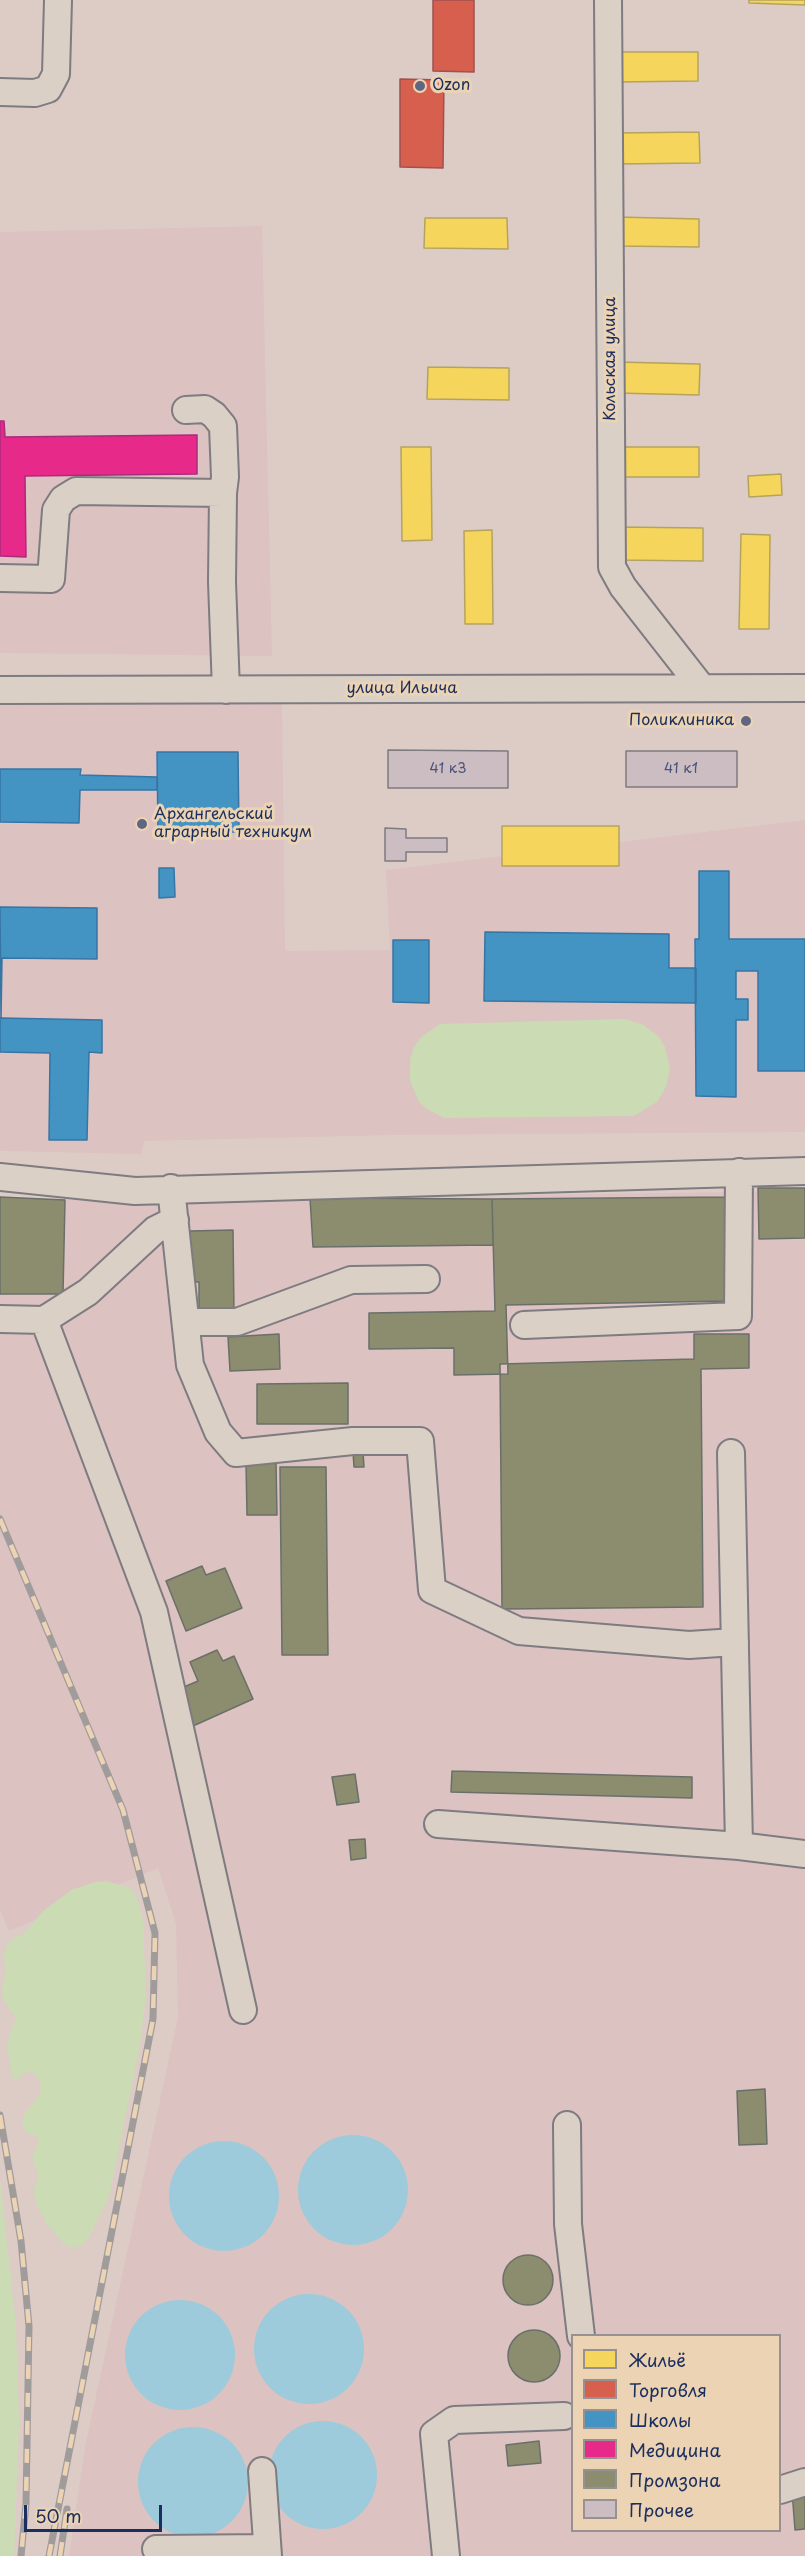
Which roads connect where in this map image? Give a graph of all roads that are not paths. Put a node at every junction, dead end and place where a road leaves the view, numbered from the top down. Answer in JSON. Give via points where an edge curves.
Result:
{"nodes":[{"id":1,"x":58,"y":0,"type":"edge"},
{"id":2,"x":608,"y":0,"type":"edge"},
{"id":3,"x":0,"y":92,"type":"edge"},
{"id":4,"x":186,"y":410,"type":"dead end"},
{"id":5,"x":223,"y":493,"type":"junction"},
{"id":6,"x":0,"y":578,"type":"edge"},
{"id":7,"x":702,"y":688,"type":"junction"},
{"id":8,"x":805,"y":688,"type":"edge"},
{"id":9,"x":0,"y":690,"type":"edge"},
{"id":10,"x":226,"y":690,"type":"junction"},
{"id":11,"x":805,"y":1171,"type":"edge"},
{"id":12,"x":739,"y":1172,"type":"junction"},
{"id":13,"x":0,"y":1177,"type":"edge"},
{"id":14,"x":171,"y":1188,"type":"junction"},
{"id":15,"x":175,"y":1220,"type":"junction"},
{"id":16,"x":426,"y":1279,"type":"dead end"},
{"id":17,"x":0,"y":1319,"type":"edge"},
{"id":18,"x":44,"y":1320,"type":"junction"},
{"id":19,"x":186,"y":1322,"type":"junction"},
{"id":20,"x":524,"y":1325,"type":"dead end"},
{"id":21,"x":731,"y":1453,"type":"dead end"},
{"id":22,"x":735,"y":1642,"type":"junction"},
{"id":23,"x":438,"y":1824,"type":"dead end"},
{"id":24,"x":739,"y":1846,"type":"junction"},
{"id":25,"x":805,"y":1854,"type":"edge"},
{"id":26,"x":243,"y":2010,"type":"dead end"},
{"id":27,"x":567,"y":2125,"type":"dead end"},
{"id":28,"x":581,"y":2334,"type":"edge"},
{"id":29,"x":570,"y":2415,"type":"edge"},
{"id":30,"x":262,"y":2471,"type":"dead end"},
{"id":31,"x":805,"y":2482,"type":"edge"},
{"id":32,"x":781,"y":2490,"type":"edge"},
{"id":33,"x":156,"y":2549,"type":"dead end"},
{"id":34,"x":267,"y":2552,"type":"edge"},
{"id":35,"x":446,"y":2556,"type":"edge"}],
"edges":[{"from":1,"to":3,"type":"street","via":[[56,74],[48,89],[35,93]]},
{"from":2,"to":7,"type":"street","name":"Кольская улица","via":[[612,567],[623,587]]},
{"from":4,"to":5,"type":"street","via":[[206,409],[223,426]]},
{"from":5,"to":6,"type":"street","via":[[76,491],[63,499],[56,510],[51,579]]},
{"from":5,"to":10,"type":"street"},
{"from":7,"to":8,"type":"street","name":"улица Ильича"},
{"from":7,"to":10,"type":"street","name":"улица Ильича"},
{"from":9,"to":10,"type":"street","name":"улица Ильича"},
{"from":11,"to":12,"type":"street"},
{"from":12,"to":14,"type":"street"},
{"from":12,"to":20,"type":"street","via":[[738,1316]]},
{"from":13,"to":14,"type":"street","via":[[135,1191]]},
{"from":14,"to":15,"type":"street"},
{"from":15,"to":18,"type":"street","via":[[155,1230],[88,1292]]},
{"from":15,"to":19,"type":"street"},
{"from":16,"to":19,"type":"street","via":[[351,1280],[237,1322]]},
{"from":17,"to":18,"type":"street"},
{"from":18,"to":26,"type":"street","via":[[153,1612]]},
{"from":19,"to":22,"type":"street","via":[[190,1365],[218,1432],[236,1453],[352,1441],[420,1441],[432,1590],[519,1631],[689,1646]]},
{"from":21,"to":22,"type":"street"},
{"from":22,"to":24,"type":"street"},
{"from":23,"to":24,"type":"street"},
{"from":24,"to":25,"type":"street"},
{"from":27,"to":28,"type":"street","via":[[568,2224]]},
{"from":29,"to":35,"type":"street","via":[[454,2420],[434,2434]]},
{"from":30,"to":34,"type":"street"},
{"from":31,"to":32,"type":"street"},
{"from":33,"to":34,"type":"street"}]}
